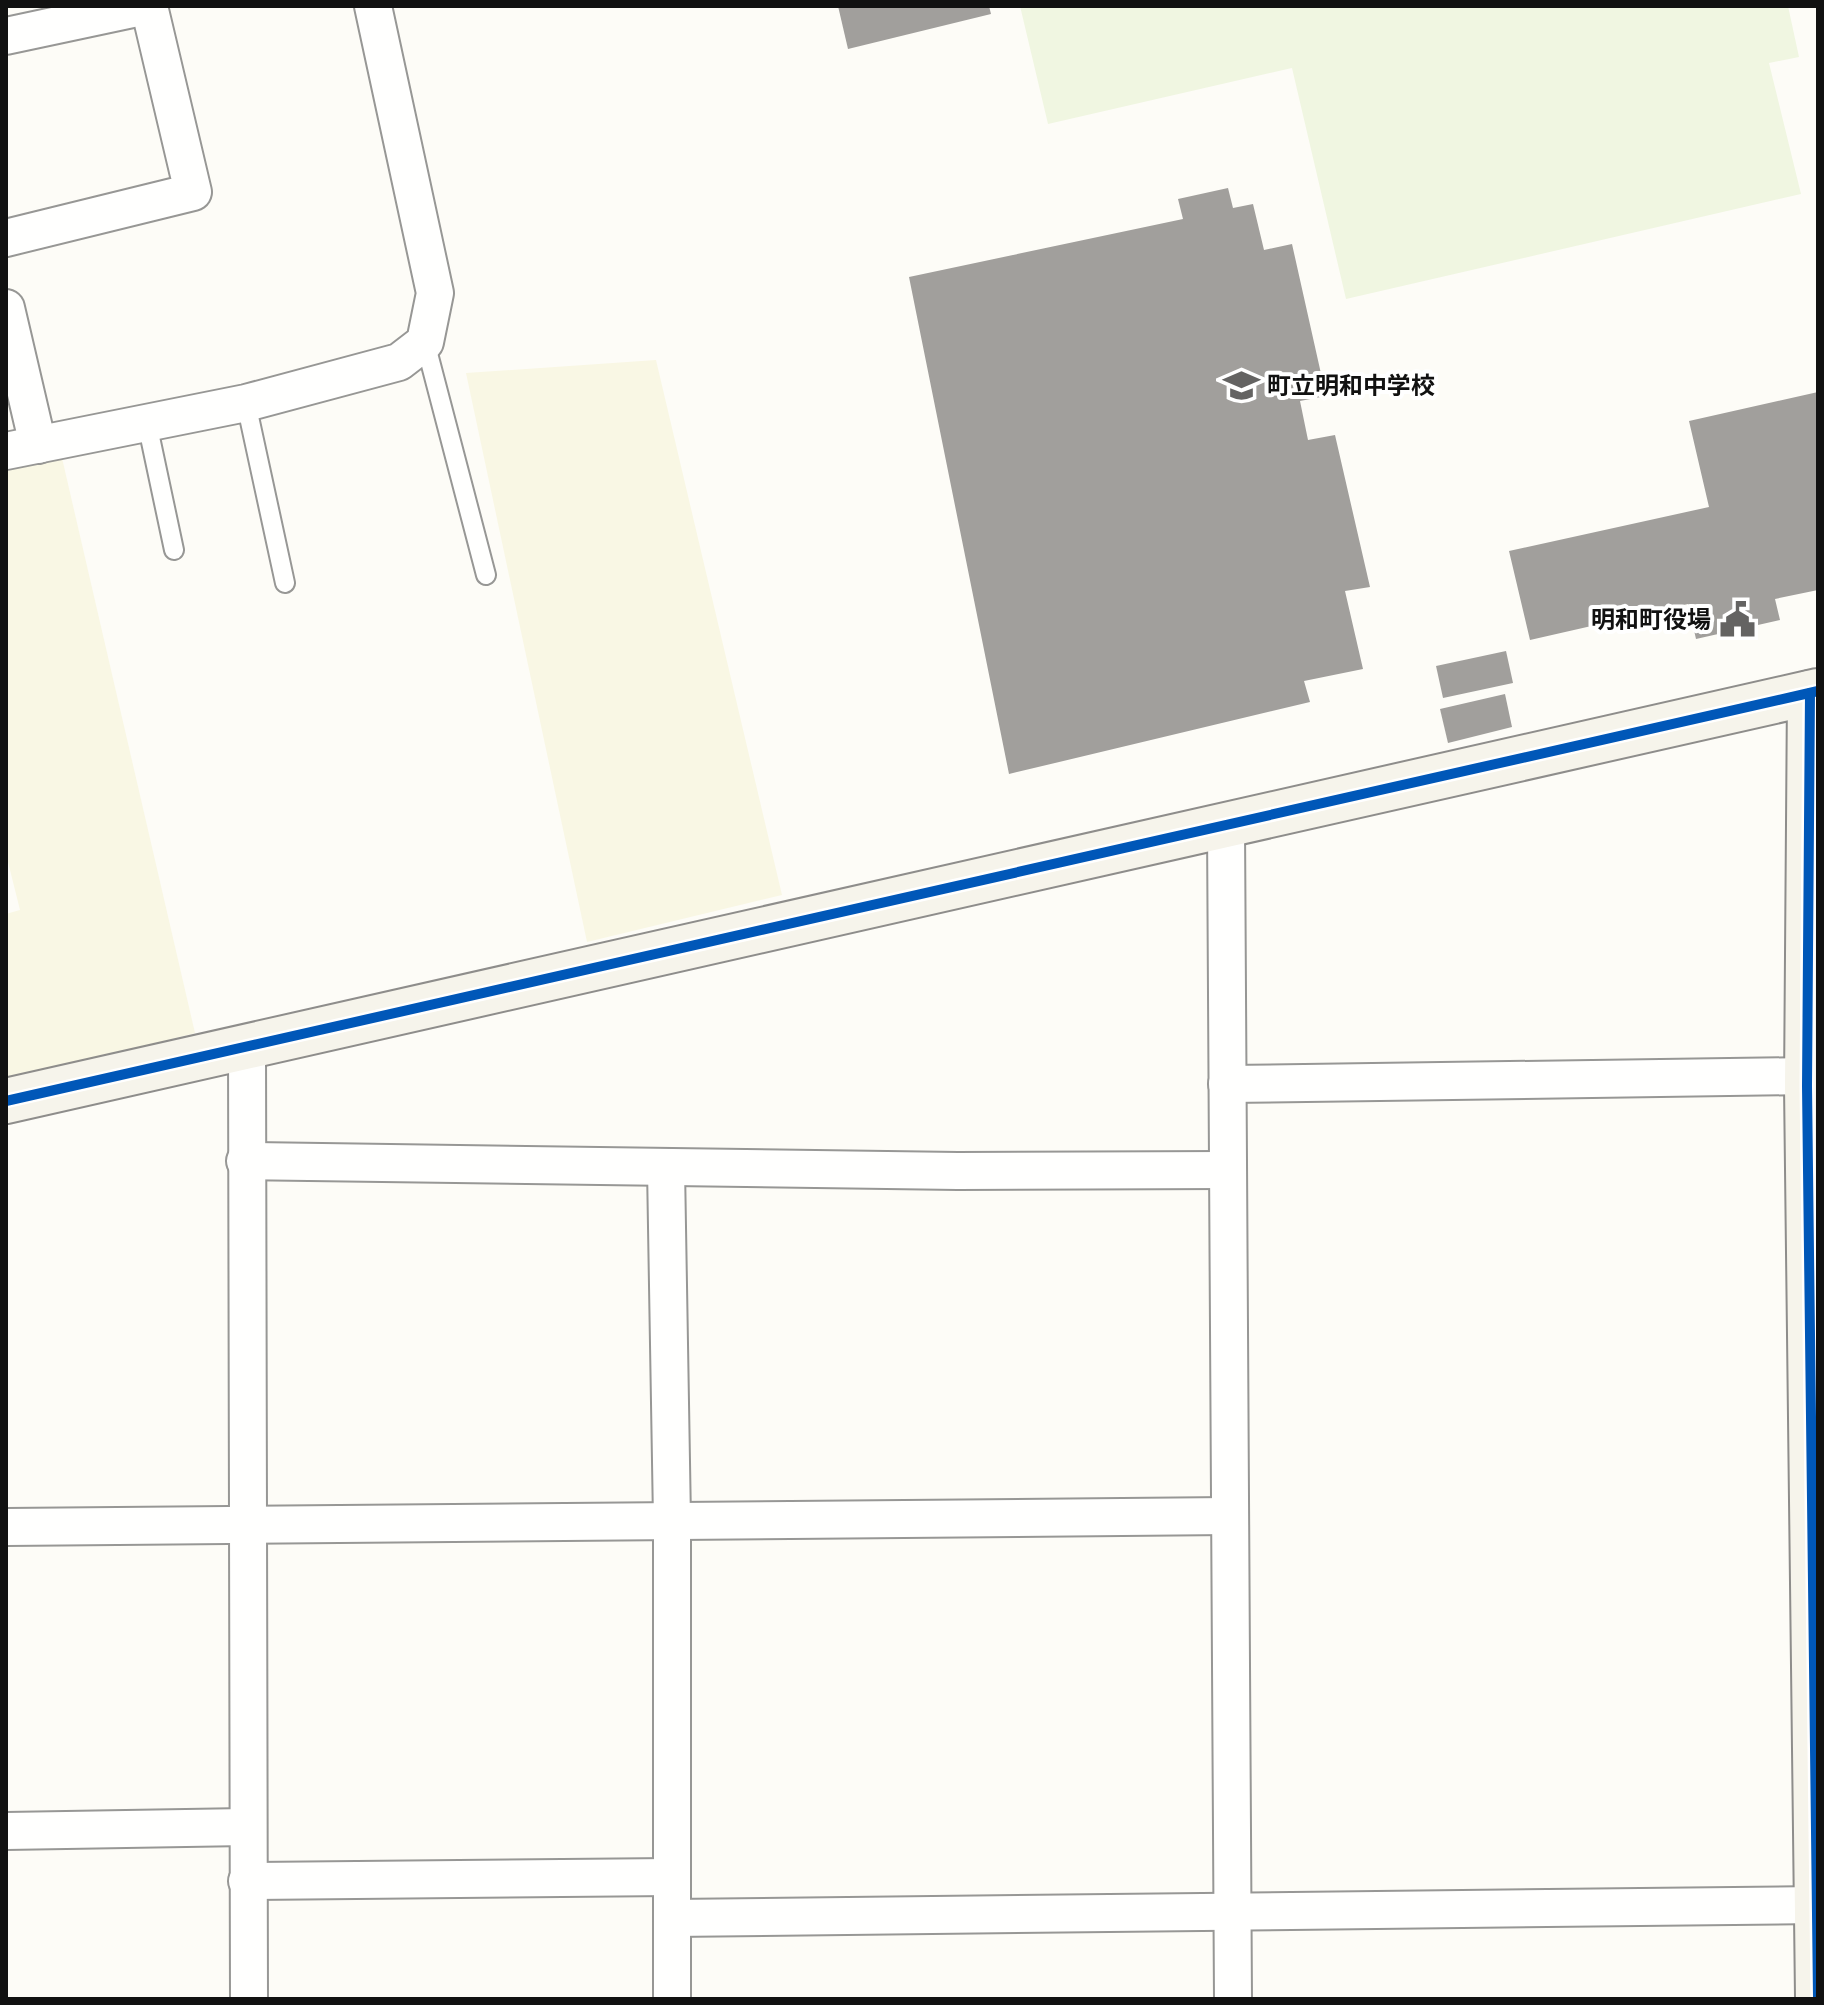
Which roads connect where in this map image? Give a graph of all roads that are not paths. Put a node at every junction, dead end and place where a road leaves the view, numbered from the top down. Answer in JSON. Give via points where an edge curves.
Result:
{"nodes":[{"id":1,"x":148,"y":6,"type":"edge"},
{"id":2,"x":373,"y":6,"type":"edge"},
{"id":3,"x":65,"y":14,"type":"edge"},
{"id":4,"x":6,"y":36,"type":"edge"},
{"id":5,"x":6,"y":238,"type":"edge"},
{"id":6,"x":6,"y":308,"type":"edge"},
{"id":7,"x":425,"y":342,"type":"junction"},
{"id":8,"x":246,"y":403,"type":"junction"},
{"id":9,"x":147,"y":423,"type":"junction"},
{"id":10,"x":22,"y":448,"type":"edge"},
{"id":11,"x":174,"y":550,"type":"dead end"},
{"id":12,"x":486,"y":575,"type":"dead end"},
{"id":13,"x":285,"y":583,"type":"dead end"},
{"id":14,"x":1814,"y":692,"type":"edge"},
{"id":15,"x":1226,"y":826,"type":"junction"},
{"id":16,"x":247,"y":1044,"type":"junction"},
{"id":17,"x":1811,"y":1083,"type":"edge"},
{"id":18,"x":1227,"y":1084,"type":"junction"},
{"id":19,"x":6,"y":1101,"type":"edge"},
{"id":20,"x":245,"y":1161,"type":"junction"},
{"id":21,"x":666,"y":1168,"type":"junction"},
{"id":22,"x":1227,"y":1170,"type":"junction"},
{"id":23,"x":1229,"y":1516,"type":"junction"},
{"id":24,"x":672,"y":1520,"type":"junction"},
{"id":25,"x":246,"y":1526,"type":"junction"},
{"id":26,"x":6,"y":1527,"type":"edge"},
{"id":27,"x":246,"y":1827,"type":"junction"},
{"id":28,"x":6,"y":1831,"type":"edge"},
{"id":29,"x":671,"y":1877,"type":"junction"},
{"id":30,"x":247,"y":1881,"type":"junction"},
{"id":31,"x":1817,"y":1905,"type":"edge"},
{"id":32,"x":1231,"y":1909,"type":"junction"},
{"id":33,"x":672,"y":1918,"type":"junction"},
{"id":34,"x":1818,"y":1997,"type":"edge"},
{"id":35,"x":249,"y":1999,"type":"edge"},
{"id":36,"x":672,"y":1999,"type":"edge"},
{"id":37,"x":1233,"y":1999,"type":"edge"}],
"edges":[{"from":1,"to":3,"type":"street"},
{"from":1,"to":5,"type":"street","via":[[193,192]]},
{"from":2,"to":7,"type":"street","via":[[435,293]]},
{"from":3,"to":4,"type":"street"},
{"from":6,"to":10,"type":"street"},
{"from":7,"to":8,"type":"street","via":[[399,362]]},
{"from":7,"to":12,"type":"lane"},
{"from":8,"to":9,"type":"street"},
{"from":8,"to":13,"type":"lane"},
{"from":9,"to":10,"type":"street"},
{"from":9,"to":11,"type":"lane"},
{"from":14,"to":15,"type":"street"},
{"from":14,"to":17,"type":"street"},
{"from":15,"to":16,"type":"street"},
{"from":15,"to":18,"type":"street"},
{"from":16,"to":19,"type":"street"},
{"from":16,"to":20,"type":"street"},
{"from":17,"to":18,"type":"street"},
{"from":17,"to":31,"type":"street"},
{"from":18,"to":22,"type":"street"},
{"from":20,"to":21,"type":"street"},
{"from":20,"to":25,"type":"street"},
{"from":21,"to":22,"type":"street"},
{"from":21,"to":24,"type":"street"},
{"from":22,"to":23,"type":"street"},
{"from":23,"to":24,"type":"street"},
{"from":23,"to":32,"type":"street"},
{"from":24,"to":25,"type":"street"},
{"from":24,"to":29,"type":"street"},
{"from":25,"to":26,"type":"street"},
{"from":25,"to":27,"type":"street"},
{"from":27,"to":28,"type":"street"},
{"from":27,"to":30,"type":"street"},
{"from":29,"to":30,"type":"street"},
{"from":29,"to":33,"type":"street"},
{"from":30,"to":35,"type":"street"},
{"from":31,"to":32,"type":"street"},
{"from":31,"to":34,"type":"street"},
{"from":32,"to":33,"type":"street"},
{"from":32,"to":37,"type":"street"},
{"from":33,"to":36,"type":"street"}]}
